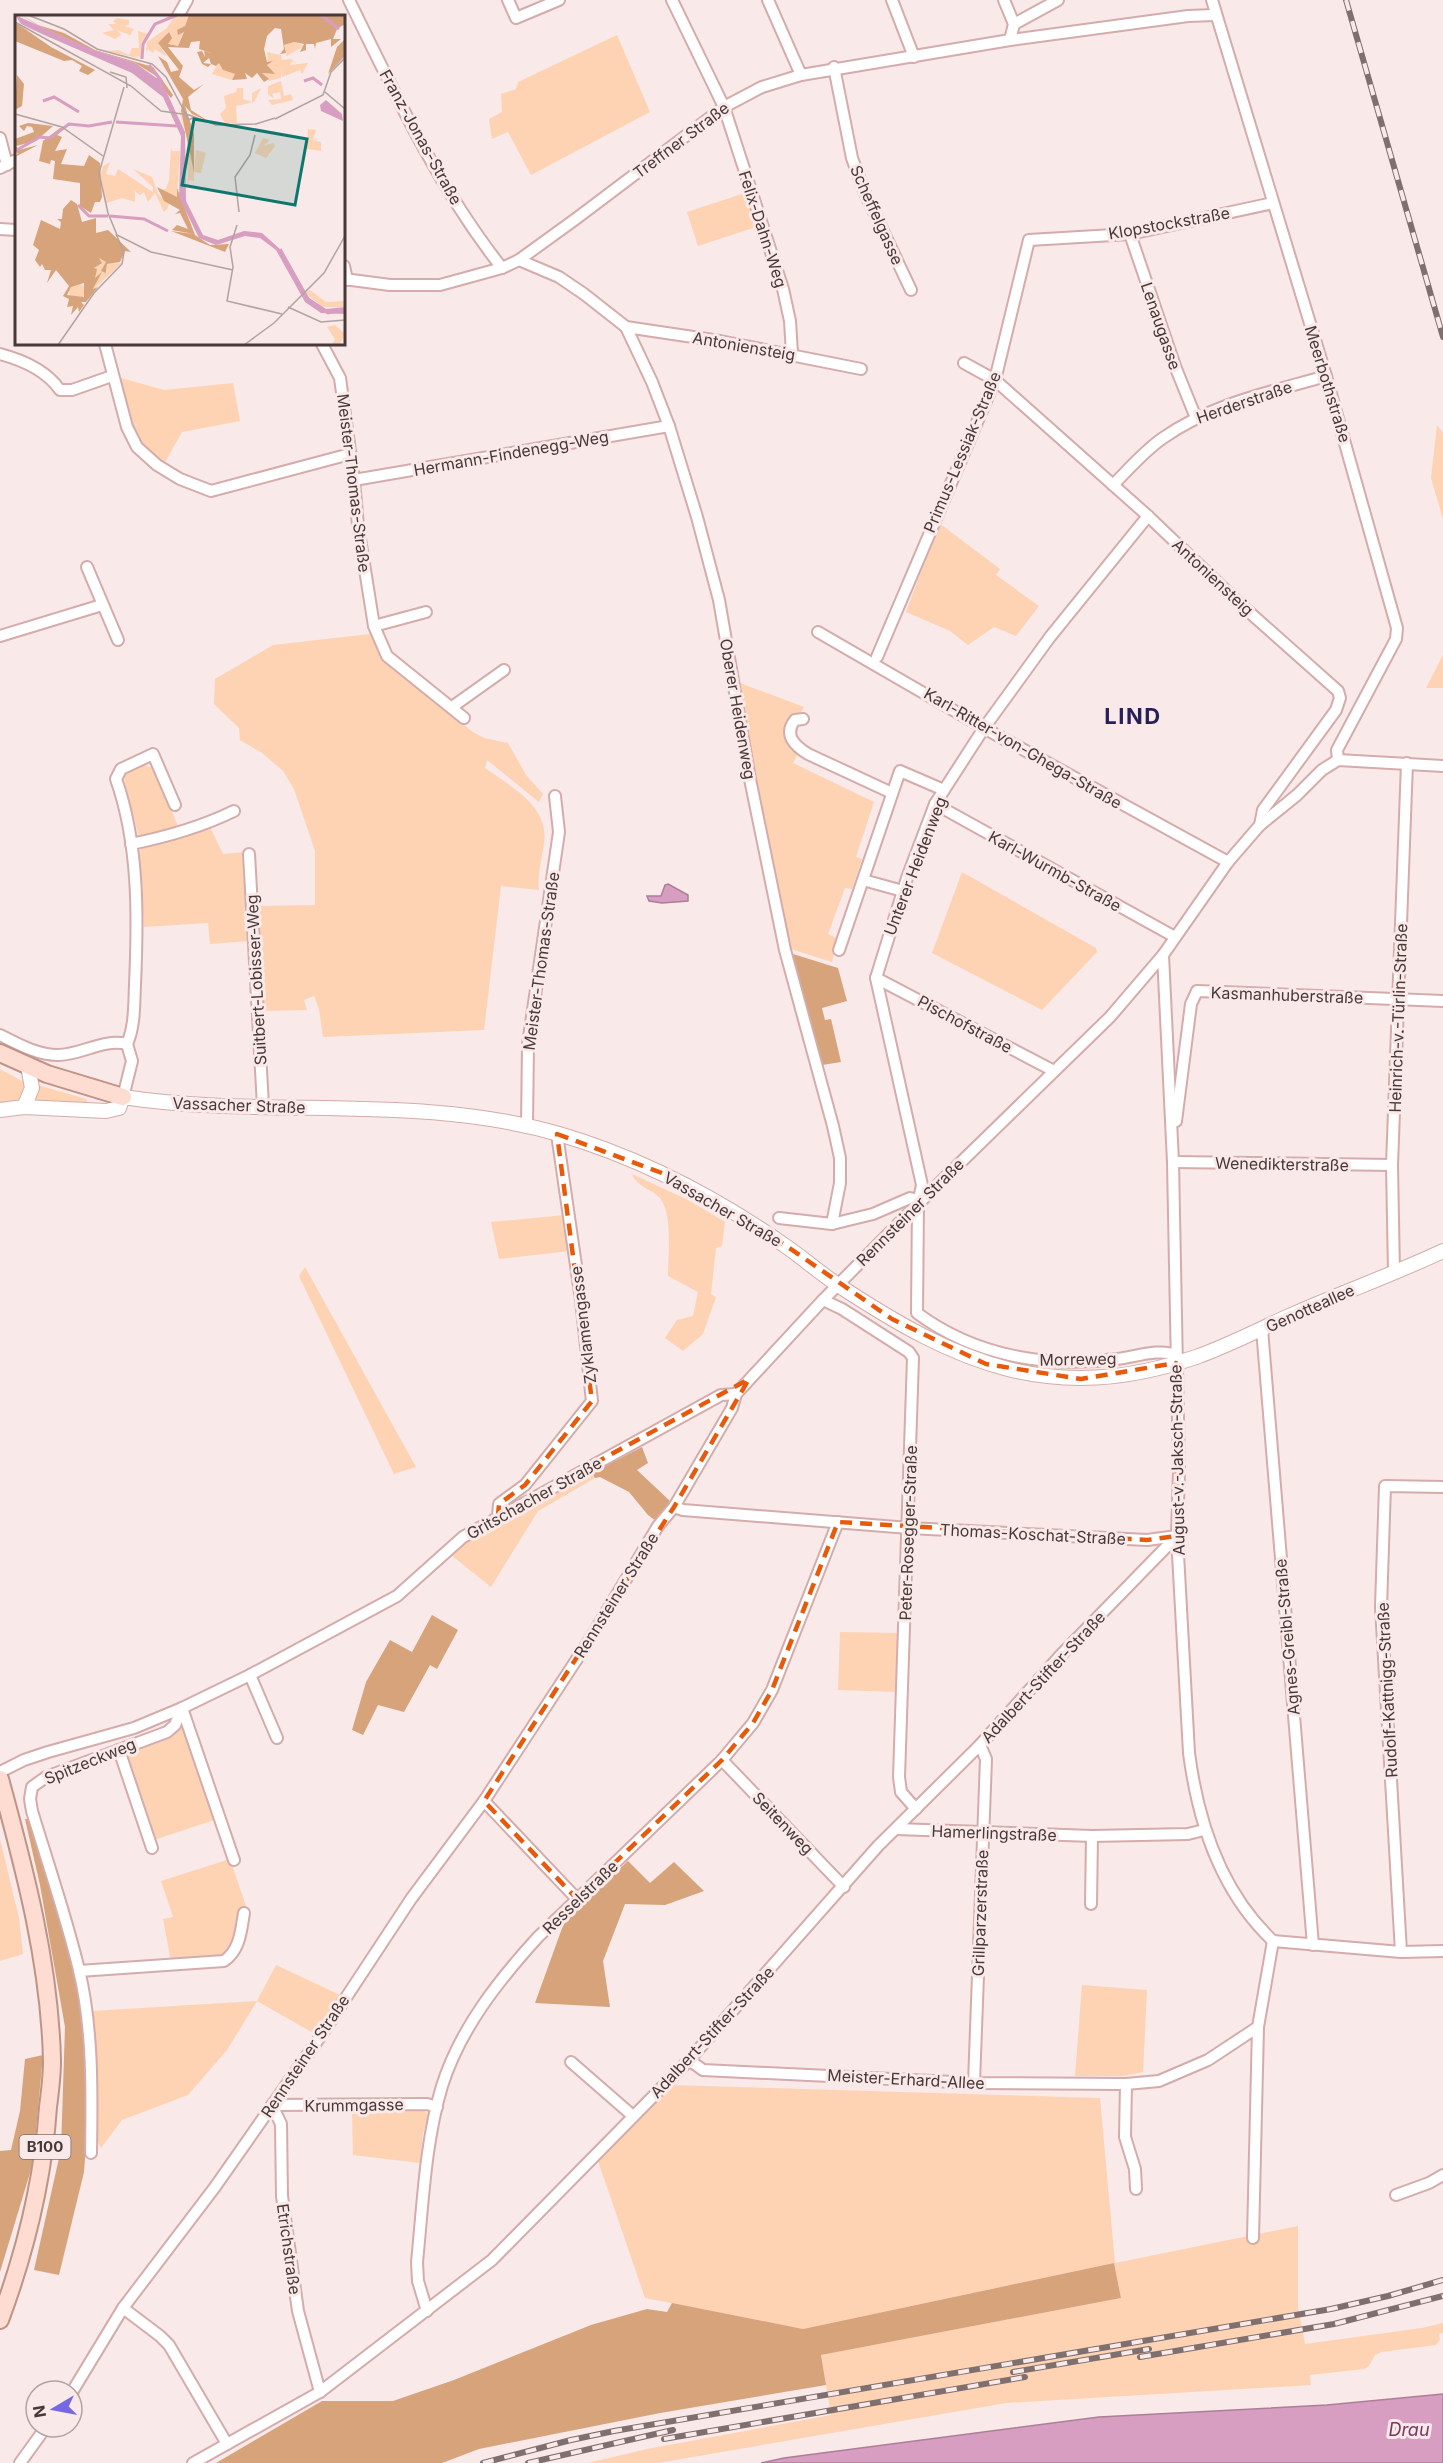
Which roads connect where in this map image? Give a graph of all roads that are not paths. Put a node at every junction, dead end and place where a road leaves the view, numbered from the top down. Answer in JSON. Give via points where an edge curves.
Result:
{"nodes":[{"id":1,"x":187,"y":0,"type":"edge"},
{"id":2,"x":349,"y":0,"type":"edge"},
{"id":3,"x":508,"y":0,"type":"edge"},
{"id":4,"x":559,"y":0,"type":"edge"},
{"id":5,"x":672,"y":0,"type":"edge"},
{"id":6,"x":768,"y":0,"type":"edge"},
{"id":7,"x":892,"y":0,"type":"edge"},
{"id":8,"x":1004,"y":0,"type":"edge"},
{"id":9,"x":1058,"y":0,"type":"edge"},
{"id":10,"x":1212,"y":0,"type":"edge"},
{"id":11,"x":179,"y":15,"type":"edge"},
{"id":12,"x":1215,"y":15,"type":"junction"},
{"id":13,"x":1014,"y":24,"type":"junction"},
{"id":14,"x":1010,"y":40,"type":"junction"},
{"id":15,"x":914,"y":57,"type":"junction"},
{"id":16,"x":834,"y":67,"type":"junction"},
{"id":17,"x":801,"y":75,"type":"junction"},
{"id":18,"x":724,"y":107,"type":"junction"},
{"id":19,"x":0,"y":138,"type":"edge"},
{"id":20,"x":8,"y":164,"type":"edge"},
{"id":21,"x":1273,"y":203,"type":"junction"},
{"id":22,"x":0,"y":229,"type":"edge"},
{"id":23,"x":15,"y":230,"type":"edge"},
{"id":24,"x":1130,"y":234,"type":"junction"},
{"id":25,"x":1029,"y":240,"type":"joint"},
{"id":26,"x":519,"y":260,"type":"junction"},
{"id":27,"x":502,"y":268,"type":"junction"},
{"id":28,"x":345,"y":279,"type":"edge"},
{"id":29,"x":911,"y":290,"type":"dead end"},
{"id":30,"x":626,"y":327,"type":"junction"},
{"id":31,"x":105,"y":345,"type":"edge"},
{"id":32,"x":323,"y":345,"type":"edge"},
{"id":33,"x":0,"y":354,"type":"edge"},
{"id":34,"x":792,"y":354,"type":"junction"},
{"id":35,"x":964,"y":363,"type":"dead end"},
{"id":36,"x":861,"y":369,"type":"dead end"},
{"id":37,"x":112,"y":376,"type":"junction"},
{"id":38,"x":1326,"y":376,"type":"junction"},
{"id":39,"x":995,"y":380,"type":"junction"},
{"id":40,"x":1196,"y":417,"type":"junction"},
{"id":41,"x":669,"y":426,"type":"junction"},
{"id":42,"x":350,"y":454,"type":"junction"},
{"id":43,"x":354,"y":480,"type":"junction"},
{"id":44,"x":1113,"y":485,"type":"junction"},
{"id":45,"x":1148,"y":516,"type":"junction"},
{"id":46,"x":87,"y":567,"type":"dead end"},
{"id":47,"x":102,"y":604,"type":"junction"},
{"id":48,"x":426,"y":612,"type":"dead end"},
{"id":49,"x":374,"y":626,"type":"junction"},
{"id":50,"x":818,"y":632,"type":"dead end"},
{"id":51,"x":0,"y":636,"type":"edge"},
{"id":52,"x":118,"y":640,"type":"dead end"},
{"id":53,"x":877,"y":657,"type":"dead end"},
{"id":54,"x":504,"y":670,"type":"dead end"},
{"id":55,"x":452,"y":706,"type":"junction"},
{"id":56,"x":464,"y":717,"type":"dead end"},
{"id":57,"x":802,"y":718,"type":"dead end"},
{"id":58,"x":984,"y":728,"type":"junction"},
{"id":59,"x":1338,"y":760,"type":"junction"},
{"id":60,"x":1407,"y":764,"type":"junction"},
{"id":61,"x":1443,"y":766,"type":"edge"},
{"id":62,"x":944,"y":790,"type":"junction"},
{"id":63,"x":892,"y":793,"type":"junction"},
{"id":64,"x":555,"y":796,"type":"dead end"},
{"id":65,"x":935,"y":804,"type":"junction"},
{"id":66,"x":175,"y":805,"type":"dead end"},
{"id":67,"x":234,"y":811,"type":"dead end"},
{"id":68,"x":1260,"y":825,"type":"junction"},
{"id":69,"x":131,"y":844,"type":"junction"},
{"id":70,"x":249,"y":854,"type":"dead end"},
{"id":71,"x":1228,"y":862,"type":"junction"},
{"id":72,"x":863,"y":880,"type":"junction"},
{"id":73,"x":903,"y":891,"type":"junction"},
{"id":74,"x":1175,"y":937,"type":"junction"},
{"id":75,"x":839,"y":950,"type":"dead end"},
{"id":76,"x":1163,"y":956,"type":"junction"},
{"id":77,"x":876,"y":978,"type":"junction"},
{"id":78,"x":1398,"y":999,"type":"junction"},
{"id":79,"x":1443,"y":1001,"type":"edge"},
{"id":80,"x":0,"y":1035,"type":"edge"},
{"id":81,"x":127,"y":1044,"type":"junction"},
{"id":82,"x":0,"y":1053,"type":"edge"},
{"id":83,"x":28,"y":1066,"type":"junction"},
{"id":84,"x":1054,"y":1071,"type":"junction"},
{"id":85,"x":123,"y":1097,"type":"junction"},
{"id":86,"x":263,"y":1106,"type":"junction"},
{"id":87,"x":24,"y":1107,"type":"junction"},
{"id":88,"x":0,"y":1110,"type":"edge"},
{"id":89,"x":1171,"y":1124,"type":"junction"},
{"id":90,"x":527,"y":1127,"type":"junction"},
{"id":91,"x":557,"y":1134,"type":"junction"},
{"id":92,"x":1173,"y":1162,"type":"junction"},
{"id":93,"x":1392,"y":1166,"type":"junction"},
{"id":94,"x":918,"y":1204,"type":"junction"},
{"id":95,"x":779,"y":1218,"type":"dead end"},
{"id":96,"x":832,"y":1224,"type":"junction"},
{"id":97,"x":1443,"y":1251,"type":"edge"},
{"id":98,"x":1394,"y":1272,"type":"junction"},
{"id":99,"x":838,"y":1284,"type":"junction"},
{"id":100,"x":823,"y":1300,"type":"junction"},
{"id":101,"x":1262,"y":1329,"type":"junction"},
{"id":102,"x":1176,"y":1359,"type":"junction"},
{"id":103,"x":736,"y":1394,"type":"junction"},
{"id":104,"x":1443,"y":1487,"type":"edge"},
{"id":105,"x":674,"y":1508,"type":"junction"},
{"id":106,"x":498,"y":1516,"type":"junction"},
{"id":107,"x":838,"y":1522,"type":"junction"},
{"id":108,"x":909,"y":1528,"type":"junction"},
{"id":109,"x":1176,"y":1536,"type":"junction"},
{"id":110,"x":250,"y":1675,"type":"junction"},
{"id":111,"x":182,"y":1708,"type":"junction"},
{"id":112,"x":278,"y":1738,"type":"dead end"},
{"id":113,"x":980,"y":1745,"type":"junction"},
{"id":114,"x":118,"y":1750,"type":"junction"},
{"id":115,"x":723,"y":1760,"type":"junction"},
{"id":116,"x":0,"y":1772,"type":"edge"},
{"id":117,"x":0,"y":1779,"type":"edge"},
{"id":118,"x":484,"y":1801,"type":"junction"},
{"id":119,"x":916,"y":1809,"type":"junction"},
{"id":120,"x":896,"y":1829,"type":"junction"},
{"id":121,"x":1204,"y":1830,"type":"junction"},
{"id":122,"x":983,"y":1833,"type":"junction"},
{"id":123,"x":1092,"y":1836,"type":"junction"},
{"id":124,"x":152,"y":1848,"type":"dead end"},
{"id":125,"x":234,"y":1860,"type":"dead end"},
{"id":126,"x":844,"y":1887,"type":"junction"},
{"id":127,"x":577,"y":1899,"type":"junction"},
{"id":128,"x":1090,"y":1904,"type":"dead end"},
{"id":129,"x":244,"y":1913,"type":"dead end"},
{"id":130,"x":1273,"y":1941,"type":"junction"},
{"id":131,"x":1313,"y":1945,"type":"junction"},
{"id":132,"x":1443,"y":1951,"type":"edge"},
{"id":133,"x":1401,"y":1952,"type":"junction"},
{"id":134,"x":80,"y":1971,"type":"junction"},
{"id":135,"x":1258,"y":2027,"type":"junction"},
{"id":136,"x":689,"y":2060,"type":"junction"},
{"id":137,"x":571,"y":2061,"type":"dead end"},
{"id":138,"x":974,"y":2083,"type":"junction"},
{"id":139,"x":1126,"y":2084,"type":"junction"},
{"id":140,"x":272,"y":2105,"type":"junction"},
{"id":141,"x":437,"y":2107,"type":"junction"},
{"id":142,"x":633,"y":2116,"type":"junction"},
{"id":143,"x":91,"y":2153,"type":"dead end"},
{"id":144,"x":1443,"y":2175,"type":"edge"},
{"id":145,"x":1136,"y":2189,"type":"dead end"},
{"id":146,"x":1396,"y":2195,"type":"dead end"},
{"id":147,"x":1252,"y":2238,"type":"dead end"},
{"id":148,"x":123,"y":2308,"type":"junction"},
{"id":149,"x":427,"y":2311,"type":"junction"},
{"id":150,"x":0,"y":2320,"type":"edge"},
{"id":151,"x":80,"y":2379,"type":"edge"},
{"id":152,"x":320,"y":2392,"type":"junction"},
{"id":153,"x":37,"y":2439,"type":"edge"},
{"id":154,"x":227,"y":2444,"type":"junction"},
{"id":155,"x":20,"y":2463,"type":"edge"},
{"id":156,"x":193,"y":2463,"type":"edge"}],
"edges":[{"from":1,"to":11,"type":"street"},
{"from":2,"to":27,"type":"street","name":"Franz-Jonas-Straße","via":[[416,135],[482,243]]},
{"from":3,"to":4,"type":"street","via":[[516,18]]},
{"from":5,"to":18,"type":"street","name":"Felix-Dahn-Weg"},
{"from":6,"to":17,"type":"street"},
{"from":7,"to":15,"type":"street"},
{"from":8,"to":13,"type":"street"},
{"from":9,"to":13,"type":"street"},
{"from":10,"to":12,"type":"street","name":"Meerbothstraße"},
{"from":12,"to":14,"type":"street","name":"Treffner Straße"},
{"from":12,"to":21,"type":"street","name":"Meerbothstraße","via":[[1227,42]]},
{"from":13,"to":14,"type":"street"},
{"from":14,"to":15,"type":"street","name":"Treffner Straße"},
{"from":15,"to":16,"type":"street","name":"Treffner Straße"},
{"from":16,"to":17,"type":"street","name":"Treffner Straße"},
{"from":16,"to":29,"type":"street","name":"Scheffelgasse","via":[[852,158]]},
{"from":17,"to":18,"type":"street","name":"Treffner Straße","via":[[762,87]]},
{"from":18,"to":26,"type":"street","name":"Treffner Straße"},
{"from":18,"to":34,"type":"street","name":"Felix-Dahn-Weg","via":[[783,289]]},
{"from":19,"to":20,"type":"street"},
{"from":21,"to":24,"type":"street","name":"Klopstockstraße"},
{"from":21,"to":38,"type":"street","name":"Meerbothstraße"},
{"from":22,"to":23,"type":"street"},
{"from":24,"to":25,"type":"street","name":"Klopstockstraße"},
{"from":24,"to":40,"type":"street","name":"Lenaugasse"},
{"from":25,"to":39,"type":"street","name":"Primus-Lessiak-Straße"},
{"from":26,"to":27,"type":"street","name":"Treffner Straße"},
{"from":26,"to":30,"type":"street","name":"Oberer Heidenweg","via":[[559,278]]},
{"from":27,"to":28,"type":"street","name":"Treffner Straße","via":[[440,285],[390,285]]},
{"from":30,"to":34,"type":"street","name":"Antoniensteig"},
{"from":30,"to":41,"type":"street","name":"Oberer Heidenweg"},
{"from":31,"to":37,"type":"street"},
{"from":32,"to":42,"type":"street","name":"Meister-Thomas-Straße","via":[[340,378]]},
{"from":33,"to":37,"type":"street","via":[[35,367],[60,390],[72,390]]},
{"from":34,"to":36,"type":"street","name":"Antoniensteig"},
{"from":35,"to":39,"type":"street","name":"Antoniensteig"},
{"from":37,"to":42,"type":"street","via":[[137,447],[180,479],[211,491]]},
{"from":38,"to":40,"type":"street","name":"Herderstraße"},
{"from":38,"to":59,"type":"street","name":"Meerbothstraße","via":[[1397,628],[1396,639],[1337,750]]},
{"from":39,"to":44,"type":"street","name":"Antoniensteig"},
{"from":39,"to":53,"type":"street","name":"Primus-Lessiak-Straße"},
{"from":40,"to":44,"type":"street","name":"Herderstraße","via":[[1162,438]]},
{"from":41,"to":43,"type":"street","name":"Hermann-Findenegg-Weg"},
{"from":41,"to":96,"type":"street","name":"Oberer Heidenweg","via":[[718,600],[785,950],[840,1158],[840,1183]]},
{"from":42,"to":43,"type":"street","name":"Meister-Thomas-Straße"},
{"from":43,"to":49,"type":"street","name":"Meister-Thomas-Straße"},
{"from":44,"to":45,"type":"street","name":"Antoniensteig"},
{"from":45,"to":58,"type":"street","name":"Unterer Heidenweg","via":[[1050,637]]},
{"from":45,"to":68,"type":"street","name":"Antoniensteig","via":[[1338,691],[1336,710],[1263,810]]},
{"from":46,"to":47,"type":"street"},
{"from":47,"to":51,"type":"street"},
{"from":47,"to":52,"type":"street"},
{"from":48,"to":49,"type":"street"},
{"from":49,"to":55,"type":"street","name":"Meister-Thomas-Straße","via":[[387,656]]},
{"from":50,"to":58,"type":"street","name":"Karl-Ritter-von-Ghega-Straße"},
{"from":54,"to":55,"type":"street"},
{"from":55,"to":56,"type":"street","name":"Meister-Thomas-Straße"},
{"from":57,"to":63,"type":"street","via":[[790,728],[795,746]]},
{"from":58,"to":62,"type":"street","name":"Unterer Heidenweg"},
{"from":58,"to":71,"type":"street","name":"Karl-Ritter-von-Ghega-Straße"},
{"from":59,"to":60,"type":"street"},
{"from":59,"to":68,"type":"street","name":"Rennsteiner Straße"},
{"from":60,"to":61,"type":"street"},
{"from":60,"to":78,"type":"street","name":"Heinrich-v.-Türlin-Straße"},
{"from":62,"to":63,"type":"street","via":[[900,771]]},
{"from":62,"to":65,"type":"street","name":"Unterer Heidenweg"},
{"from":63,"to":72,"type":"street"},
{"from":64,"to":90,"type":"street","name":"Meister-Thomas-Straße","via":[[559,832],[528,1044]]},
{"from":65,"to":73,"type":"street","name":"Unterer Heidenweg"},
{"from":65,"to":74,"type":"street","name":"Karl-Wurmb-Straße"},
{"from":66,"to":69,"type":"street","via":[[153,754],[121,769],[116,779]]},
{"from":67,"to":69,"type":"street"},
{"from":68,"to":71,"type":"street","name":"Rennsteiner Straße"},
{"from":69,"to":81,"type":"street","via":[[138,921],[133,1026]]},
{"from":70,"to":86,"type":"street","name":"Suitbert-Lobisser-Weg"},
{"from":71,"to":74,"type":"street","name":"Rennsteiner Straße"},
{"from":72,"to":73,"type":"street"},
{"from":72,"to":75,"type":"street"},
{"from":73,"to":77,"type":"street","name":"Unterer Heidenweg"},
{"from":74,"to":76,"type":"street","name":"Rennsteiner Straße"},
{"from":76,"to":84,"type":"street","name":"Rennsteiner Straße","via":[[1110,1017]]},
{"from":76,"to":89,"type":"street","name":"August-v.-Jaksch-Straße"},
{"from":77,"to":84,"type":"street","name":"Pischofstraße"},
{"from":77,"to":94,"type":"street","name":"Unterer Heidenweg","via":[[922,1185]]},
{"from":78,"to":79,"type":"street","name":"Kasmanhuberstraße"},
{"from":78,"to":89,"type":"street","name":"Kasmanhuberstraße","via":[[1197,992],[1191,1004],[1176,1121]]},
{"from":78,"to":93,"type":"street","name":"Heinrich-v.-Türlin-Straße"},
{"from":80,"to":81,"type":"street","via":[[33,1050],[57,1055],[117,1041]]},
{"from":81,"to":85,"type":"street","via":[[132,1061]]},
{"from":82,"to":83,"type":"main road"},
{"from":83,"to":85,"type":"main road"},
{"from":83,"to":87,"type":"main road","via":[[32,1088]]},
{"from":84,"to":94,"type":"street","name":"Rennsteiner Straße"},
{"from":85,"to":86,"type":"main road","name":"Vassacher Straße","via":[[197,1105]]},
{"from":85,"to":87,"type":"main road","via":[[119,1108],[106,1111]]},
{"from":86,"to":90,"type":"main road","name":"Vassacher Straße","via":[[422,1111]]},
{"from":87,"to":88,"type":"main road"},
{"from":89,"to":92,"type":"street","name":"August-v.-Jaksch-Straße"},
{"from":90,"to":91,"type":"main road","name":"Vassacher Straße"},
{"from":91,"to":99,"type":"main road","name":"Vassacher Straße","via":[[613,1152],[708,1197]]},
{"from":91,"to":106,"type":"street","name":"Zyklamengasse","via":[[592,1401],[525,1485],[499,1504]]},
{"from":92,"to":93,"type":"street","name":"Wenedikterstraße"},
{"from":92,"to":102,"type":"street","name":"August-v.-Jaksch-Straße"},
{"from":93,"to":98,"type":"street","name":"Heinrich-v.-Türlin-Straße"},
{"from":94,"to":96,"type":"street","via":[[910,1198],[873,1214]]},
{"from":94,"to":99,"type":"street","name":"Rennsteiner Straße"},
{"from":94,"to":102,"type":"street","name":"Morreweg","via":[[917,1313],[936,1327],[990,1351],[1048,1362],[1117,1360],[1167,1352]]},
{"from":95,"to":96,"type":"street"},
{"from":97,"to":98,"type":"main road","name":"Genotteallee"},
{"from":98,"to":101,"type":"main road","name":"Genotteallee"},
{"from":99,"to":100,"type":"street","name":"Rennsteiner Straße"},
{"from":99,"to":102,"type":"main road","name":"Vassacher Straße","via":[[947,1349],[1011,1372],[1081,1379],[1130,1374]]},
{"from":100,"to":103,"type":"street","name":"Rennsteiner Straße"},
{"from":100,"to":108,"type":"street","name":"Peter-Rosegger-Straße","via":[[913,1358]]},
{"from":101,"to":102,"type":"main road","name":"Genotteallee","via":[[1212,1351]]},
{"from":101,"to":131,"type":"street","name":"Agnes-Greibl-Straße"},
{"from":102,"to":109,"type":"street","name":"August-v.-Jaksch-Straße"},
{"from":103,"to":105,"type":"street","name":"Rennsteiner Straße","via":[[732,1408]]},
{"from":103,"to":106,"type":"street","name":"Gritschacher Straße","via":[[721,1395]]},
{"from":104,"to":133,"type":"street","name":"Rudolf-Kattnigg-Straße","via":[[1385,1486],[1381,1607]]},
{"from":105,"to":107,"type":"street","name":"Thomas-Koschat-Straße"},
{"from":105,"to":118,"type":"street","name":"Rennsteiner Straße","via":[[658,1526],[592,1636]]},
{"from":106,"to":110,"type":"street","name":"Gritschacher Straße","via":[[463,1537],[397,1596]]},
{"from":107,"to":108,"type":"street","name":"Thomas-Koschat-Straße"},
{"from":107,"to":115,"type":"street","name":"Resselstraße","via":[[772,1690],[753,1723]]},
{"from":108,"to":109,"type":"street","name":"Thomas-Koschat-Straße","via":[[1147,1540]]},
{"from":108,"to":119,"type":"street","name":"Peter-Rosegger-Straße","via":[[899,1777],[901,1792]]},
{"from":109,"to":113,"type":"street","name":"Adalbert-Stifter-Straße"},
{"from":109,"to":121,"type":"street","name":"August-v.-Jaksch-Straße","via":[[1189,1753]]},
{"from":110,"to":111,"type":"street","name":"Gritschacher Straße"},
{"from":110,"to":112,"type":"street"},
{"from":111,"to":114,"type":"street","name":"Spitzeckweg","via":[[175,1725],[167,1732]]},
{"from":111,"to":116,"type":"street","name":"Gritschacher Straße","via":[[134,1728],[24,1760]]},
{"from":111,"to":125,"type":"street"},
{"from":113,"to":119,"type":"street","name":"Adalbert-Stifter-Straße"},
{"from":113,"to":122,"type":"street","name":"Grillparzerstraße","via":[[986,1760]]},
{"from":114,"to":124,"type":"street"},
{"from":114,"to":134,"type":"street","name":"Spitzeckweg","via":[[32,1787],[32,1811]]},
{"from":115,"to":126,"type":"street","name":"Seitenweg"},
{"from":115,"to":127,"type":"street","name":"Resselstraße"},
{"from":117,"to":150,"type":"main road","number":"B100","via":[[26,1876],[44,1968],[52,2062],[40,2186]]},
{"from":118,"to":127,"type":"street"},
{"from":118,"to":140,"type":"street","name":"Rennsteiner Straße","via":[[399,1915]]},
{"from":119,"to":120,"type":"street","name":"Adalbert-Stifter-Straße"},
{"from":120,"to":122,"type":"street","name":"Hamerlingstraße"},
{"from":120,"to":126,"type":"street","name":"Adalbert-Stifter-Straße"},
{"from":121,"to":123,"type":"street","name":"Hamerlingstraße","via":[[1188,1834]]},
{"from":121,"to":130,"type":"street","name":"August-v.-Jaksch-Straße","via":[[1241,1905]]},
{"from":122,"to":123,"type":"street","name":"Hamerlingstraße"},
{"from":122,"to":138,"type":"street","name":"Grillparzerstraße"},
{"from":123,"to":128,"type":"street"},
{"from":126,"to":136,"type":"street","name":"Adalbert-Stifter-Straße"},
{"from":127,"to":141,"type":"street","name":"Resselstraße","via":[[510,1968],[487,1998],[453,2059]]},
{"from":129,"to":134,"type":"street","via":[[237,1946],[224,1960]]},
{"from":130,"to":131,"type":"street"},
{"from":130,"to":135,"type":"street"},
{"from":131,"to":133,"type":"street"},
{"from":132,"to":133,"type":"street"},
{"from":134,"to":143,"type":"street","name":"Spitzeckweg","via":[[88,2028]]},
{"from":135,"to":139,"type":"street","name":"Meister-Erhard-Allee","via":[[1208,2060],[1159,2081]]},
{"from":135,"to":147,"type":"street"},
{"from":136,"to":138,"type":"street","name":"Meister-Erhard-Allee","via":[[703,2070]]},
{"from":136,"to":142,"type":"street","name":"Adalbert-Stifter-Straße"},
{"from":137,"to":142,"type":"street"},
{"from":138,"to":139,"type":"street","name":"Meister-Erhard-Allee"},
{"from":139,"to":145,"type":"street","via":[[1125,2137],[1132,2155]]},
{"from":140,"to":141,"type":"street","name":"Krummgasse"},
{"from":140,"to":148,"type":"street","name":"Rennsteiner Straße"},
{"from":140,"to":152,"type":"street","name":"Etrichstraße","via":[[281,2124],[282,2196],[298,2311]]},
{"from":141,"to":149,"type":"street","name":"Resselstraße","via":[[417,2262]]},
{"from":142,"to":149,"type":"street","name":"Adalbert-Stifter-Straße","via":[[492,2260]]},
{"from":144,"to":146,"type":"street"},
{"from":148,"to":151,"type":"street","name":"Rennsteiner Straße"},
{"from":148,"to":154,"type":"street","via":[[169,2345]]},
{"from":149,"to":152,"type":"street","name":"Adalbert-Stifter-Straße"},
{"from":152,"to":154,"type":"street","name":"Adalbert-Stifter-Straße"},
{"from":153,"to":155,"type":"street"},
{"from":154,"to":156,"type":"street","name":"Adalbert-Stifter-Straße"}]}
